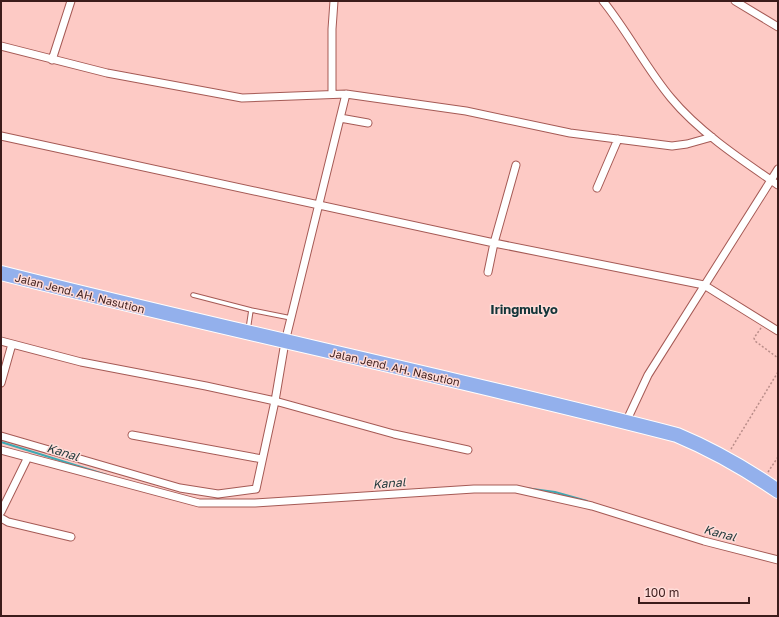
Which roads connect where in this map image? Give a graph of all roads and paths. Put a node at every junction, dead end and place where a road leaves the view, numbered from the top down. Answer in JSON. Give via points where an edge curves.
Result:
{"nodes":[{"id":1,"x":70,"y":1,"type":"edge"},
{"id":2,"x":334,"y":1,"type":"edge"},
{"id":3,"x":603,"y":1,"type":"edge"},
{"id":4,"x":735,"y":1,"type":"edge"},
{"id":5,"x":778,"y":28,"type":"edge"},
{"id":6,"x":1,"y":46,"type":"edge"},
{"id":7,"x":52,"y":60,"type":"junction"},
{"id":8,"x":332,"y":93,"type":"junction"},
{"id":9,"x":346,"y":94,"type":"junction"},
{"id":10,"x":340,"y":118,"type":"junction"},
{"id":11,"x":368,"y":123,"type":"dead end"},
{"id":12,"x":1,"y":136,"type":"edge"},
{"id":13,"x":712,"y":137,"type":"junction"},
{"id":14,"x":618,"y":139,"type":"junction"},
{"id":15,"x":516,"y":165,"type":"dead end"},
{"id":16,"x":778,"y":169,"type":"edge"},
{"id":17,"x":771,"y":180,"type":"junction"},
{"id":18,"x":778,"y":185,"type":"edge"},
{"id":19,"x":597,"y":188,"type":"dead end"},
{"id":20,"x":318,"y":205,"type":"junction"},
{"id":21,"x":494,"y":244,"type":"junction"},
{"id":22,"x":488,"y":272,"type":"dead end"},
{"id":23,"x":1,"y":273,"type":"edge"},
{"id":24,"x":704,"y":285,"type":"junction"},
{"id":25,"x":193,"y":295,"type":"dead end"},
{"id":26,"x":251,"y":310,"type":"junction"},
{"id":27,"x":291,"y":318,"type":"junction"},
{"id":28,"x":764,"y":322,"type":"junction"},
{"id":29,"x":778,"y":331,"type":"edge"},
{"id":30,"x":247,"y":333,"type":"junction"},
{"id":31,"x":1,"y":341,"type":"edge"},
{"id":32,"x":285,"y":342,"type":"junction"},
{"id":33,"x":12,"y":344,"type":"junction"},
{"id":34,"x":778,"y":358,"type":"edge"},
{"id":35,"x":778,"y":372,"type":"edge"},
{"id":36,"x":1,"y":383,"type":"edge"},
{"id":37,"x":275,"y":401,"type":"junction"},
{"id":38,"x":626,"y":422,"type":"junction"},
{"id":39,"x":132,"y":435,"type":"dead end"},
{"id":40,"x":1,"y":436,"type":"edge"},
{"id":41,"x":1,"y":450,"type":"edge"},
{"id":42,"x":468,"y":450,"type":"dead end"},
{"id":43,"x":28,"y":457,"type":"junction"},
{"id":44,"x":778,"y":457,"type":"edge"},
{"id":45,"x":725,"y":458,"type":"junction"},
{"id":46,"x":262,"y":459,"type":"junction"},
{"id":47,"x":763,"y":481,"type":"junction"},
{"id":48,"x":778,"y":491,"type":"edge"},
{"id":49,"x":1,"y":512,"type":"edge"},
{"id":50,"x":1,"y":518,"type":"edge"},
{"id":51,"x":71,"y":537,"type":"dead end"},
{"id":52,"x":778,"y":560,"type":"edge"}],
"edges":[{"from":1,"to":7,"type":"street"},
{"from":2,"to":8,"type":"street"},
{"from":3,"to":13,"type":"street","via":[[672,99]]},
{"from":4,"to":5,"type":"street"},
{"from":6,"to":7,"type":"street"},
{"from":7,"to":8,"type":"street","via":[[242,98]]},
{"from":8,"to":9,"type":"street"},
{"from":9,"to":10,"type":"street"},
{"from":9,"to":14,"type":"street","via":[[466,111],[570,133]]},
{"from":10,"to":11,"type":"street"},
{"from":10,"to":20,"type":"street"},
{"from":12,"to":20,"type":"street"},
{"from":13,"to":14,"type":"street","via":[[677,146]]},
{"from":13,"to":17,"type":"street"},
{"from":14,"to":19,"type":"street"},
{"from":15,"to":21,"type":"street"},
{"from":16,"to":17,"type":"street"},
{"from":17,"to":18,"type":"street"},
{"from":17,"to":24,"type":"street"},
{"from":20,"to":21,"type":"street"},
{"from":20,"to":27,"type":"street"},
{"from":21,"to":22,"type":"street"},
{"from":21,"to":24,"type":"street"},
{"from":23,"to":30,"type":"highway","name":"Jalan Jend. AH. Nasution"},
{"from":24,"to":28,"type":"street"},
{"from":24,"to":38,"type":"street","via":[[648,375]]},
{"from":25,"to":26,"type":"lane"},
{"from":26,"to":27,"type":"lane"},
{"from":26,"to":30,"type":"lane"},
{"from":27,"to":32,"type":"street"},
{"from":28,"to":29,"type":"street"},
{"from":28,"to":34,"type":"path","via":[[754,338],[755,341]]},
{"from":30,"to":32,"type":"highway","name":"Jalan Jend. AH. Nasution"},
{"from":31,"to":33,"type":"street"},
{"from":32,"to":37,"type":"street"},
{"from":32,"to":38,"type":"highway","name":"Jalan Jend. AH. Nasution"},
{"from":33,"to":36,"type":"street"},
{"from":33,"to":37,"type":"street","via":[[81,362]]},
{"from":35,"to":45,"type":"path"},
{"from":37,"to":42,"type":"street","via":[[394,434]]},
{"from":37,"to":46,"type":"street"},
{"from":38,"to":45,"type":"highway","name":"Jalan Jend. AH. Nasution","via":[[677,435]]},
{"from":39,"to":46,"type":"street"},
{"from":40,"to":46,"type":"street","via":[[180,488],[218,494],[256,489]]},
{"from":41,"to":43,"type":"street"},
{"from":43,"to":49,"type":"street"},
{"from":43,"to":52,"type":"street","via":[[199,503],[254,503],[474,489],[516,489],[592,506],[704,541]]},
{"from":44,"to":47,"type":"path"},
{"from":45,"to":47,"type":"highway","name":"Jalan Jend. AH. Nasution"},
{"from":47,"to":48,"type":"highway","name":"Jalan Jend. AH. Nasution"},
{"from":50,"to":51,"type":"street","via":[[8,522]]}]}
